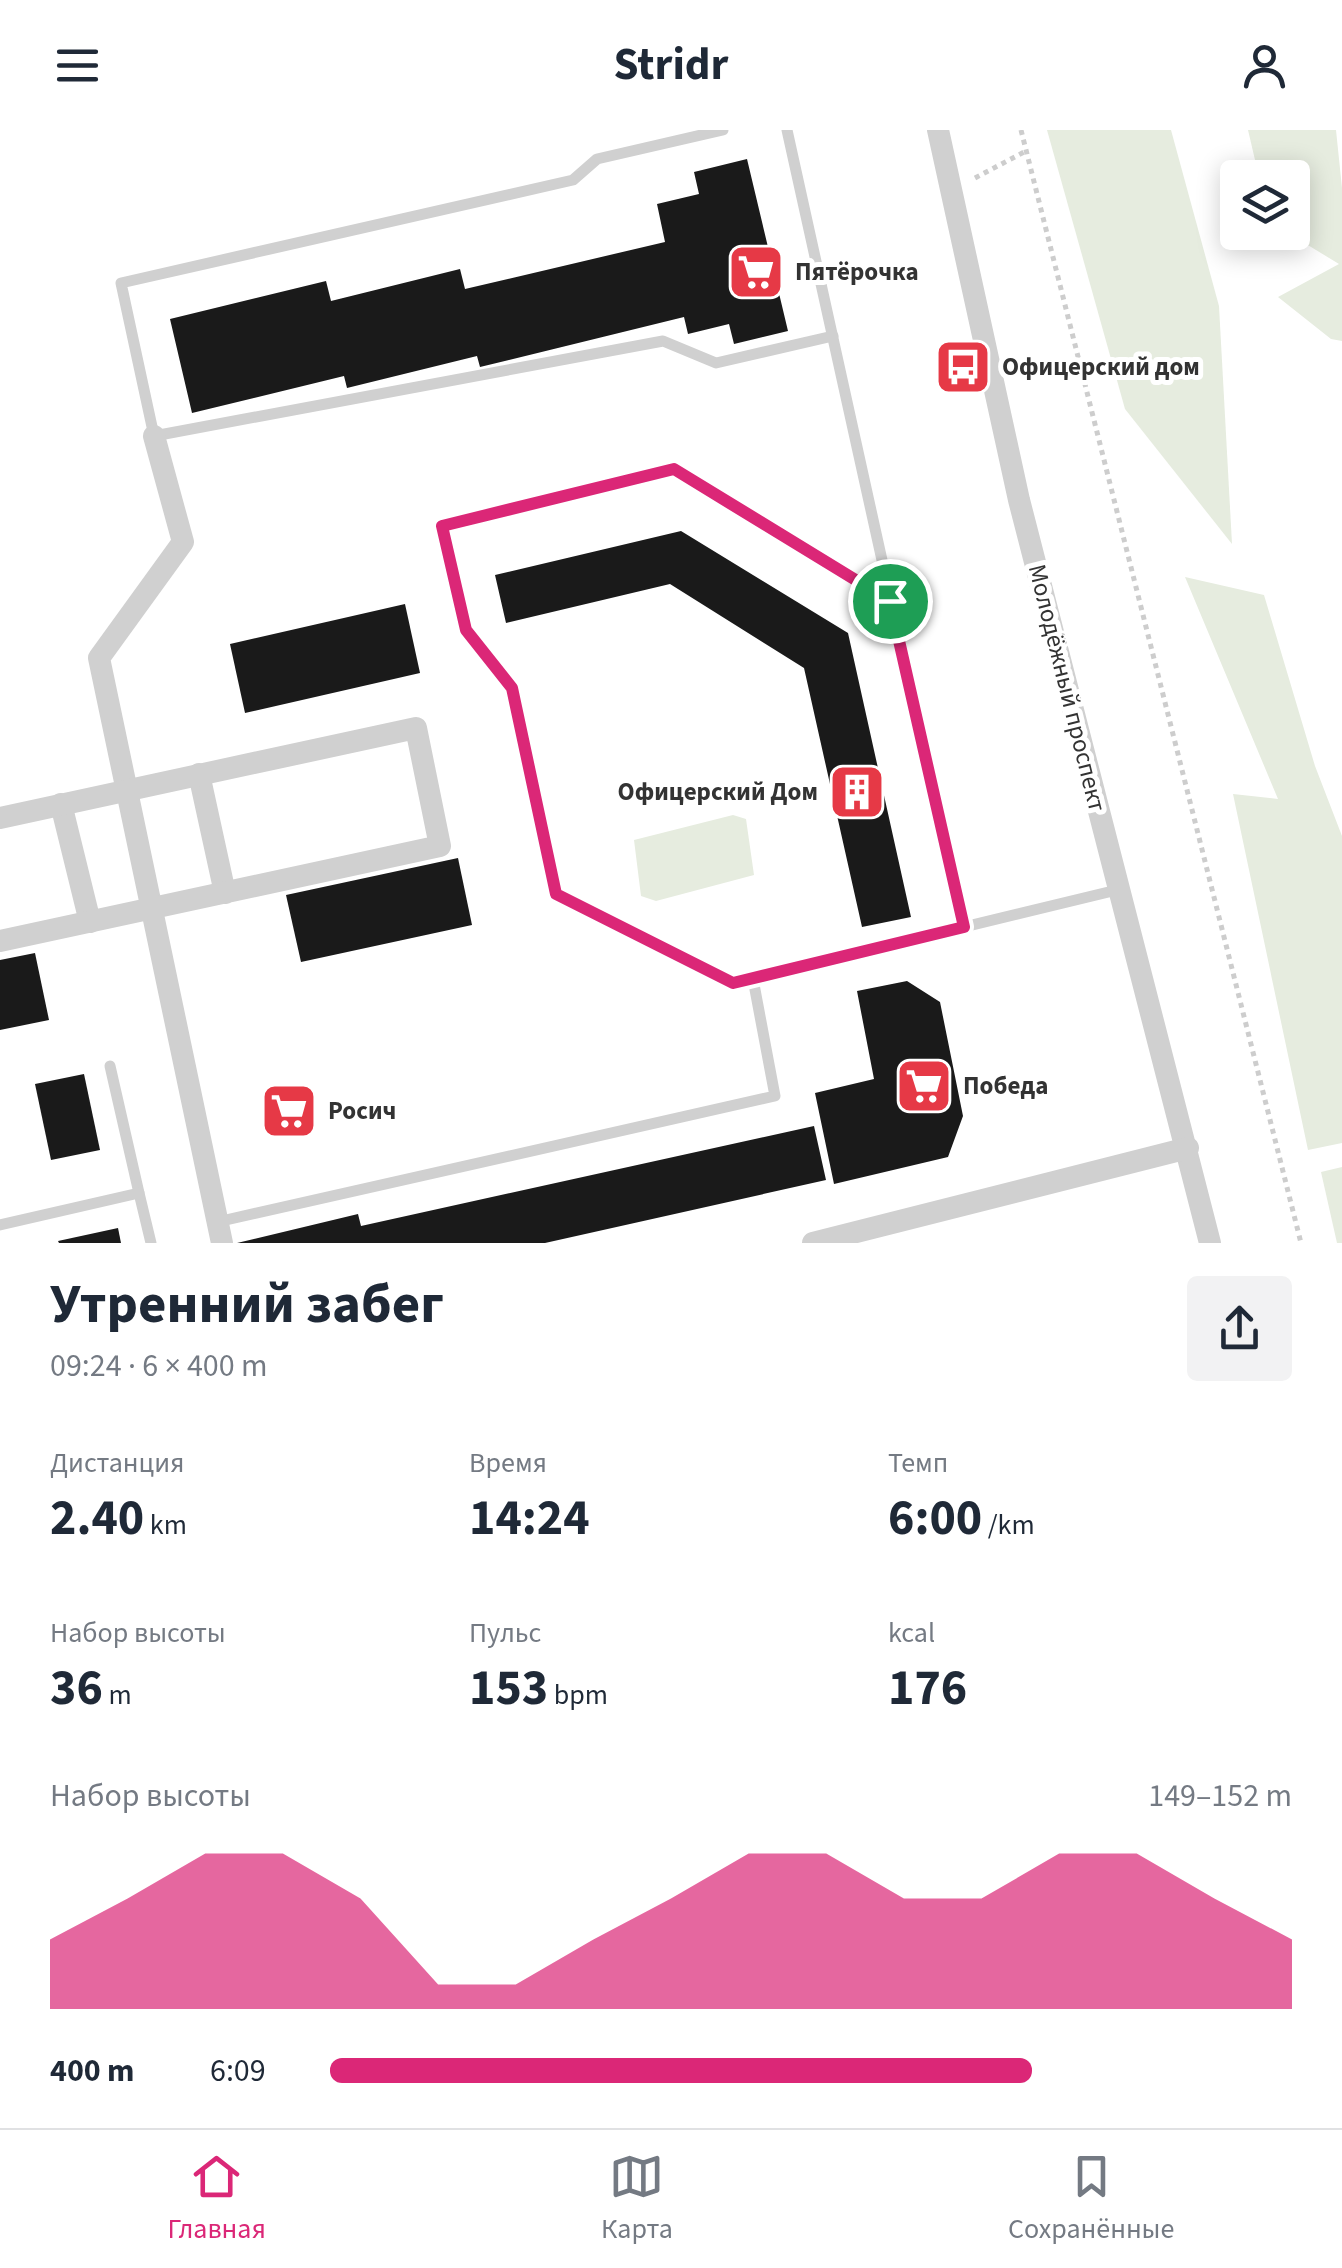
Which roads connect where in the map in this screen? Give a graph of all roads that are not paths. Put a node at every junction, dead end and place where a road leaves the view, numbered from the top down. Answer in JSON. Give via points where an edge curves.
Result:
{"nodes":[{"id":1,"x":724,"y":130,"type":"edge"},
{"id":2,"x":787,"y":130,"type":"edge"},
{"id":3,"x":938,"y":130,"type":"edge"},
{"id":4,"x":834,"y":336,"type":"junction"},
{"id":5,"x":154,"y":436,"type":"junction"},
{"id":6,"x":890,"y":601,"type":"junction"},
{"id":7,"x":199,"y":774,"type":"junction"},
{"id":8,"x":126,"y":790,"type":"junction"},
{"id":9,"x":61,"y":804,"type":"junction"},
{"id":10,"x":0,"y":818,"type":"edge"},
{"id":11,"x":1122,"y":889,"type":"junction"},
{"id":12,"x":226,"y":893,"type":"junction"},
{"id":13,"x":150,"y":910,"type":"junction"},
{"id":14,"x":90,"y":922,"type":"junction"},
{"id":15,"x":964,"y":927,"type":"junction"},
{"id":16,"x":0,"y":942,"type":"edge"},
{"id":17,"x":753,"y":980,"type":"junction"},
{"id":18,"x":110,"y":1066,"type":"dead end"},
{"id":19,"x":1188,"y":1148,"type":"junction"},
{"id":20,"x":139,"y":1193,"type":"junction"},
{"id":21,"x":0,"y":1225,"type":"edge"},
{"id":22,"x":219,"y":1232,"type":"edge"},
{"id":23,"x":151,"y":1243,"type":"edge"},
{"id":24,"x":812,"y":1243,"type":"edge"},
{"id":25,"x":1210,"y":1243,"type":"edge"}],
"edges":[{"from":1,"to":5,"type":"lane","via":[[597,159],[572,180],[121,283]]},
{"from":2,"to":4,"type":"lane"},
{"from":3,"to":11,"type":"street","name":"Молодёжный проспект","via":[[1019,500]]},
{"from":4,"to":5,"type":"lane","via":[[716,364],[663,341]]},
{"from":4,"to":6,"type":"lane"},
{"from":5,"to":8,"type":"street","via":[[183,542],[98,658]]},
{"from":6,"to":15,"type":"lane"},
{"from":6,"to":17,"type":"lane","via":[[674,469],[442,526],[466,630],[512,688],[556,894],[733,983]]},
{"from":7,"to":8,"type":"street"},
{"from":7,"to":12,"type":"street"},
{"from":7,"to":12,"type":"street","via":[[416,728],[440,846]]},
{"from":8,"to":9,"type":"street"},
{"from":8,"to":13,"type":"street"},
{"from":9,"to":10,"type":"street"},
{"from":9,"to":14,"type":"street"},
{"from":11,"to":15,"type":"lane"},
{"from":11,"to":19,"type":"street","name":"Молодёжный проспект"},
{"from":12,"to":13,"type":"street"},
{"from":13,"to":14,"type":"street"},
{"from":13,"to":22,"type":"street"},
{"from":14,"to":16,"type":"street"},
{"from":15,"to":17,"type":"lane"},
{"from":17,"to":22,"type":"lane","via":[[775,1096]]},
{"from":18,"to":20,"type":"lane"},
{"from":19,"to":24,"type":"street"},
{"from":19,"to":25,"type":"street","name":"Молодёжный проспект"},
{"from":20,"to":21,"type":"lane"},
{"from":20,"to":23,"type":"lane"}]}
